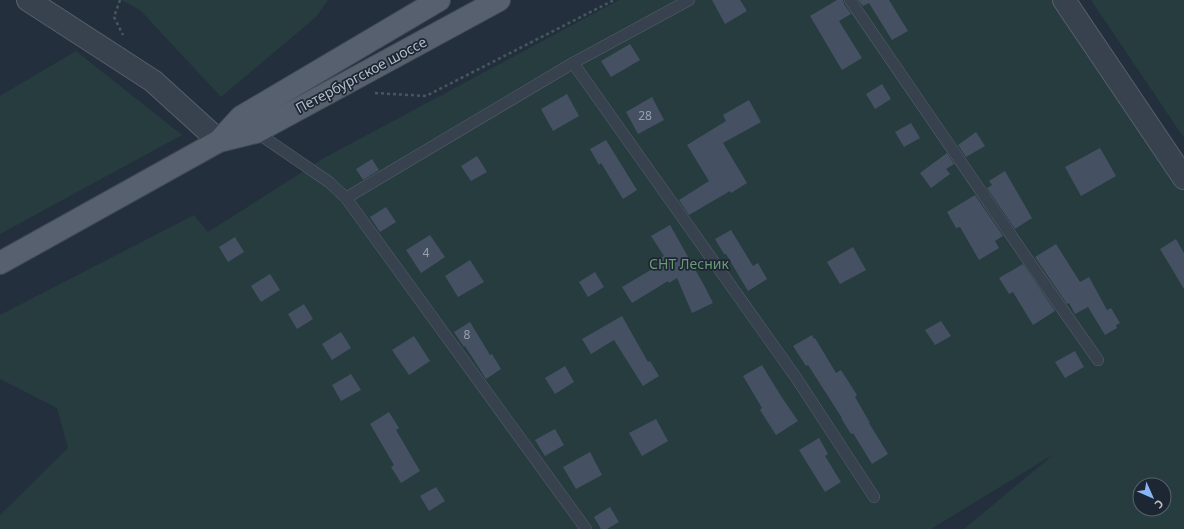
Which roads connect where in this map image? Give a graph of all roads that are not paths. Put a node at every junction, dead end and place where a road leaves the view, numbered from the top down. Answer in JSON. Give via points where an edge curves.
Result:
{"nodes":[{"id":1,"x":28,"y":0,"type":"edge"},
{"id":2,"x":439,"y":0,"type":"edge"},
{"id":3,"x":499,"y":0,"type":"edge"},
{"id":4,"x":689,"y":0,"type":"edge"},
{"id":5,"x":850,"y":0,"type":"edge"},
{"id":6,"x":1064,"y":0,"type":"edge"},
{"id":7,"x":573,"y":63,"type":"junction"},
{"id":8,"x":256,"y":132,"type":"junction"},
{"id":9,"x":219,"y":141,"type":"junction"},
{"id":10,"x":1184,"y":178,"type":"edge"},
{"id":11,"x":346,"y":198,"type":"junction"},
{"id":12,"x":0,"y":263,"type":"edge"},
{"id":13,"x":1098,"y":360,"type":"dead end"},
{"id":14,"x":874,"y":497,"type":"dead end"},
{"id":15,"x":586,"y":529,"type":"edge"}],
"edges":[{"from":1,"to":9,"type":"street","via":[[153,80]]},
{"from":2,"to":9,"type":"main road","name":"Петербургское шоссе","via":[[241,117]]},
{"from":3,"to":8,"type":"main road","name":"Петербургское шоссе"},
{"from":4,"to":7,"type":"lane"},
{"from":5,"to":13,"type":"lane"},
{"from":6,"to":10,"type":"street"},
{"from":7,"to":11,"type":"lane"},
{"from":7,"to":14,"type":"lane","via":[[797,380]]},
{"from":8,"to":9,"type":"main road","name":"Петербургское шоссе"},
{"from":8,"to":11,"type":"lane","via":[[329,182]]},
{"from":9,"to":12,"type":"main road","name":"Петербургское шоссе"},
{"from":11,"to":15,"type":"lane"}]}
